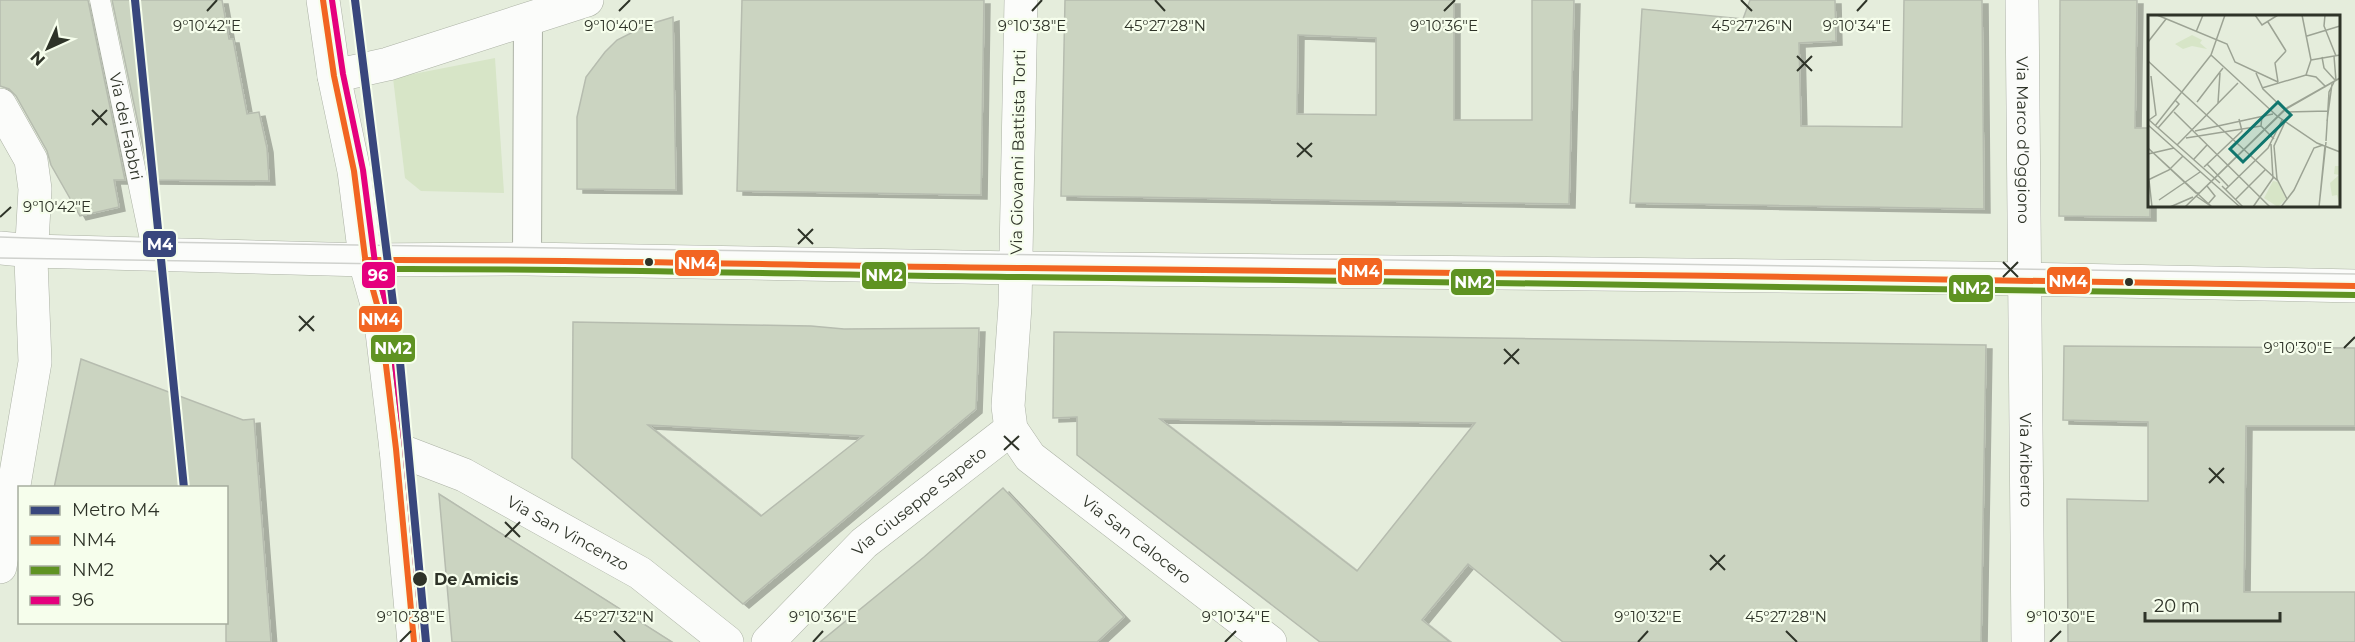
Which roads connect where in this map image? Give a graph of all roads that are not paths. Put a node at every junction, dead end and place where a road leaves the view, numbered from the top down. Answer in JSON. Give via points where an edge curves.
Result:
{"nodes":[{"id":1,"x":100,"y":0,"type":"edge"},
{"id":2,"x":323,"y":0,"type":"edge"},
{"id":3,"x":587,"y":0,"type":"edge"},
{"id":4,"x":1021,"y":0,"type":"edge"},
{"id":5,"x":2022,"y":0,"type":"edge"},
{"id":6,"x":526,"y":10,"type":"edge"},
{"id":7,"x":334,"y":76,"type":"junction"},
{"id":8,"x":0,"y":105,"type":"edge"},
{"id":9,"x":16,"y":250,"type":"edge"},
{"id":10,"x":153,"y":254,"type":"junction"},
{"id":11,"x":366,"y":260,"type":"junction"},
{"id":12,"x":527,"y":260,"type":"junction"},
{"id":13,"x":1016,"y":268,"type":"junction"},
{"id":14,"x":2026,"y":280,"type":"junction"},
{"id":15,"x":2355,"y":286,"type":"edge"},
{"id":16,"x":1011,"y":429,"type":"junction"},
{"id":17,"x":396,"y":449,"type":"junction"},
{"id":18,"x":0,"y":567,"type":"edge"},
{"id":19,"x":414,"y":642,"type":"edge"},
{"id":20,"x":727,"y":642,"type":"edge"},
{"id":21,"x":768,"y":642,"type":"edge"},
{"id":22,"x":1270,"y":642,"type":"edge"},
{"id":23,"x":2028,"y":642,"type":"edge"}],
"edges":[{"from":1,"to":10,"type":"lane","name":"Via dei Fabbri"},
{"from":2,"to":7,"type":"street"},
{"from":3,"to":6,"type":"street"},
{"from":4,"to":13,"type":"street","name":"Via Giovanni Battista Torti"},
{"from":5,"to":14,"type":"street","name":"Via Marco d'Oggiono"},
{"from":6,"to":7,"type":"street","via":[[388,64]]},
{"from":6,"to":12,"type":"street"},
{"from":7,"to":11,"type":"street","via":[[354,171]]},
{"from":8,"to":9,"type":"street","via":[[31,160],[35,189]]},
{"from":9,"to":10,"type":"street"},
{"from":9,"to":18,"type":"street","via":[[35,362]]},
{"from":10,"to":11,"type":"street"},
{"from":11,"to":12,"type":"street"},
{"from":11,"to":17,"type":"street","via":[[380,315]]},
{"from":12,"to":13,"type":"street"},
{"from":13,"to":14,"type":"street"},
{"from":13,"to":16,"type":"street","via":[[1008,406]]},
{"from":14,"to":15,"type":"street"},
{"from":14,"to":23,"type":"street","name":"Via Ariberto"},
{"from":16,"to":21,"type":"street","name":"Via Giuseppe Sapeto","via":[[864,543]]},
{"from":16,"to":22,"type":"street","name":"Via San Calocero","via":[[1030,457]]},
{"from":17,"to":19,"type":"street"},
{"from":17,"to":20,"type":"street","name":"Via San Vincenzo","via":[[465,475],[640,573]]}]}
